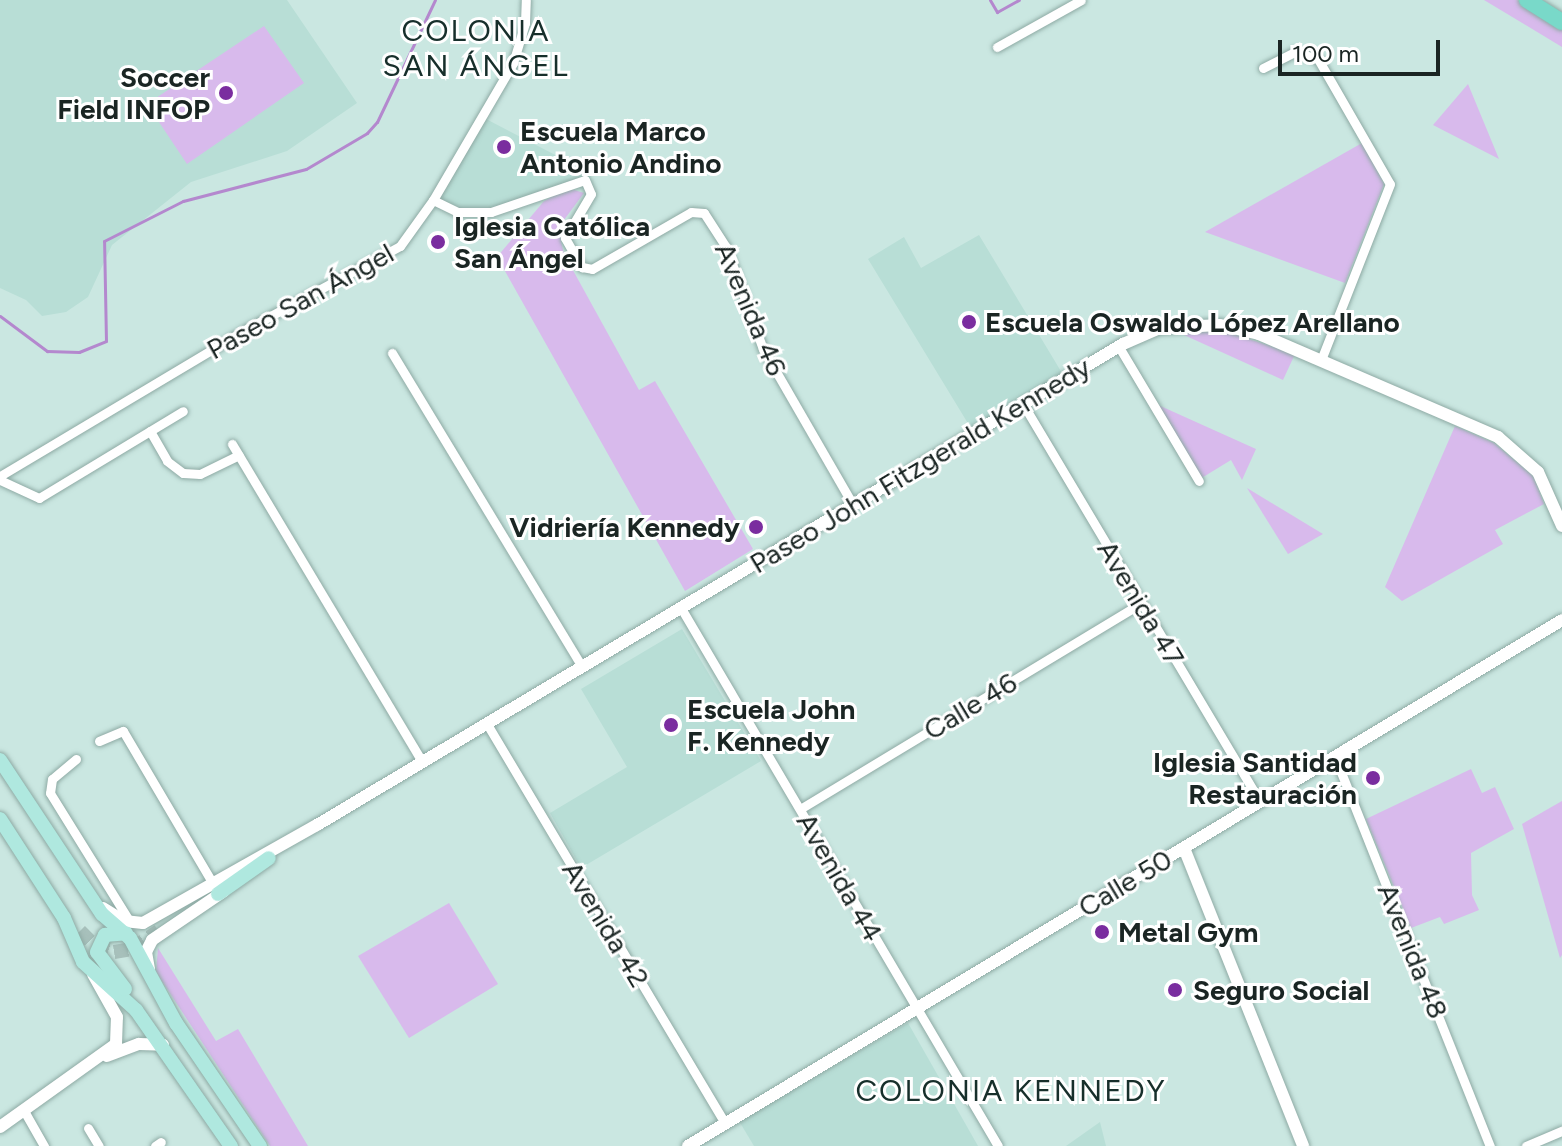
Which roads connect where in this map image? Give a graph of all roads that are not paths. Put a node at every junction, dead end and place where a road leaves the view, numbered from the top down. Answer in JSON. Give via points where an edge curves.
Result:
{"nodes":[{"id":1,"x":526,"y":0,"type":"edge"},
{"id":2,"x":1081,"y":0,"type":"edge"},
{"id":3,"x":1527,"y":0,"type":"edge"},
{"id":4,"x":1562,"y":22,"type":"edge"},
{"id":5,"x":997,"y":47,"type":"dead end"},
{"id":6,"x":1263,"y":68,"type":"dead end"},
{"id":7,"x":433,"y":200,"type":"junction"},
{"id":8,"x":1119,"y":347,"type":"junction"},
{"id":9,"x":392,"y":353,"type":"dead end"},
{"id":10,"x":1321,"y":360,"type":"junction"},
{"id":11,"x":1023,"y":404,"type":"junction"},
{"id":12,"x":183,"y":411,"type":"dead end"},
{"id":13,"x":150,"y":431,"type":"junction"},
{"id":14,"x":232,"y":444,"type":"dead end"},
{"id":15,"x":239,"y":455,"type":"junction"},
{"id":16,"x":0,"y":478,"type":"edge"},
{"id":17,"x":1199,"y":481,"type":"dead end"},
{"id":18,"x":853,"y":505,"type":"junction"},
{"id":19,"x":1562,"y":526,"type":"edge"},
{"id":20,"x":1140,"y":604,"type":"junction"},
{"id":21,"x":681,"y":608,"type":"junction"},
{"id":22,"x":1562,"y":620,"type":"edge"},
{"id":23,"x":582,"y":667,"type":"junction"},
{"id":24,"x":487,"y":724,"type":"junction"},
{"id":25,"x":99,"y":741,"type":"dead end"},
{"id":26,"x":1335,"y":757,"type":"junction"},
{"id":27,"x":76,"y":759,"type":"dead end"},
{"id":28,"x":0,"y":760,"type":"edge"},
{"id":29,"x":422,"y":762,"type":"junction"},
{"id":30,"x":1260,"y":802,"type":"junction"},
{"id":31,"x":0,"y":808,"type":"edge"},
{"id":32,"x":800,"y":809,"type":"junction"},
{"id":33,"x":0,"y":819,"type":"edge"},
{"id":34,"x":1184,"y":848,"type":"junction"},
{"id":35,"x":272,"y":854,"type":"junction"},
{"id":36,"x":215,"y":888,"type":"junction"},
{"id":37,"x":128,"y":928,"type":"junction"},
{"id":38,"x":80,"y":931,"type":"tunnel mouth"},
{"id":39,"x":93,"y":974,"type":"junction"},
{"id":40,"x":153,"y":983,"type":"junction"},
{"id":41,"x":917,"y":1008,"type":"junction"},
{"id":42,"x":163,"y":1045,"type":"junction"},
{"id":43,"x":93,"y":1062,"type":"junction"},
{"id":44,"x":23,"y":1109,"type":"junction"},
{"id":45,"x":725,"y":1123,"type":"junction"},
{"id":46,"x":0,"y":1127,"type":"edge"},
{"id":47,"x":88,"y":1128,"type":"dead end"},
{"id":48,"x":1562,"y":1131,"type":"edge"},
{"id":49,"x":44,"y":1146,"type":"edge"},
{"id":50,"x":99,"y":1146,"type":"edge"},
{"id":51,"x":231,"y":1146,"type":"edge"},
{"id":52,"x":260,"y":1146,"type":"edge"},
{"id":53,"x":688,"y":1146,"type":"edge"},
{"id":54,"x":998,"y":1146,"type":"edge"},
{"id":55,"x":1303,"y":1146,"type":"edge"},
{"id":56,"x":1490,"y":1146,"type":"edge"},
{"id":57,"x":1526,"y":1146,"type":"edge"}],
"edges":[{"from":1,"to":7,"type":"street","name":"Paseo San Ángel","via":[[513,63]]},
{"from":2,"to":5,"type":"street"},
{"from":3,"to":4,"type":"highway"},
{"from":6,"to":10,"type":"street","via":[[1295,52],[1318,59],[1390,184]]},
{"from":7,"to":16,"type":"street","name":"Paseo San Ángel","via":[[400,246],[252,326]]},
{"from":7,"to":18,"type":"street","name":"Avenida 46","via":[[458,212],[491,212],[585,180],[591,194],[565,238],[582,267],[592,269],[691,212],[704,213],[726,247],[763,349]]},
{"from":8,"to":10,"type":"street","name":"Paseo John Fitzgerald Kennedy","via":[[1160,328],[1220,325]]},
{"from":8,"to":11,"type":"street","name":"Paseo John Fitzgerald Kennedy"},
{"from":8,"to":17,"type":"street"},
{"from":9,"to":23,"type":"street"},
{"from":10,"to":19,"type":"street","name":"Paseo John Fitzgerald Kennedy","via":[[1498,437],[1538,472]]},
{"from":11,"to":18,"type":"street","name":"Paseo John Fitzgerald Kennedy"},
{"from":11,"to":20,"type":"street","name":"Avenida 47"},
{"from":12,"to":13,"type":"street"},
{"from":13,"to":15,"type":"street","via":[[167,461],[183,473],[200,474]]},
{"from":13,"to":16,"type":"street","via":[[39,498]]},
{"from":14,"to":15,"type":"street"},
{"from":15,"to":29,"type":"street"},
{"from":18,"to":21,"type":"street","name":"Paseo John Fitzgerald Kennedy"},
{"from":20,"to":30,"type":"street","name":"Avenida 47"},
{"from":20,"to":32,"type":"street","name":"Calle 46"},
{"from":21,"to":23,"type":"street","name":"Paseo John Fitzgerald Kennedy"},
{"from":21,"to":32,"type":"street","name":"Avenida 44"},
{"from":22,"to":26,"type":"street","name":"Calle 50"},
{"from":23,"to":24,"type":"street","name":"Paseo John Fitzgerald Kennedy"},
{"from":24,"to":29,"type":"street","name":"Paseo John Fitzgerald Kennedy"},
{"from":24,"to":45,"type":"street","name":"Avenida 42"},
{"from":25,"to":36,"type":"street","via":[[123,731]]},
{"from":26,"to":30,"type":"street","name":"Calle 50"},
{"from":26,"to":56,"type":"street","name":"Avenida 48"},
{"from":27,"to":37,"type":"street","via":[[52,779],[50,793]]},
{"from":28,"to":37,"type":"main road","via":[[94,902]]},
{"from":29,"to":35,"type":"street","name":"Paseo John Fitzgerald Kennedy"},
{"from":30,"to":34,"type":"street","name":"Calle 50"},
{"from":31,"to":38,"type":"main road"},
{"from":32,"to":41,"type":"street","name":"Avenida 44"},
{"from":33,"to":39,"type":"main road"},
{"from":34,"to":41,"type":"street","name":"Calle 50"},
{"from":34,"to":55,"type":"street"},
{"from":35,"to":36,"type":"main road"},
{"from":35,"to":40,"type":"street","name":"Paseo John Fitzgerald Kennedy","via":[[152,940],[146,957]]},
{"from":36,"to":37,"type":"street"},
{"from":37,"to":40,"type":"main road"},
{"from":37,"to":42,"type":"main road","via":[[102,938],[99,960],[133,998]]},
{"from":39,"to":42,"type":"main road","via":[[117,991]]},
{"from":39,"to":43,"type":"street","via":[[117,1017],[119,1035],[116,1044]]},
{"from":40,"to":52,"type":"main road"},
{"from":41,"to":45,"type":"street","name":"Calle 50"},
{"from":41,"to":54,"type":"street","name":"Avenida 44"},
{"from":42,"to":43,"type":"street","via":[[139,1044]]},
{"from":42,"to":51,"type":"main road"},
{"from":43,"to":44,"type":"street"},
{"from":44,"to":46,"type":"street"},
{"from":44,"to":49,"type":"street"},
{"from":45,"to":53,"type":"street","name":"Calle 50"},
{"from":47,"to":50,"type":"street"},
{"from":48,"to":57,"type":"street"}]}
